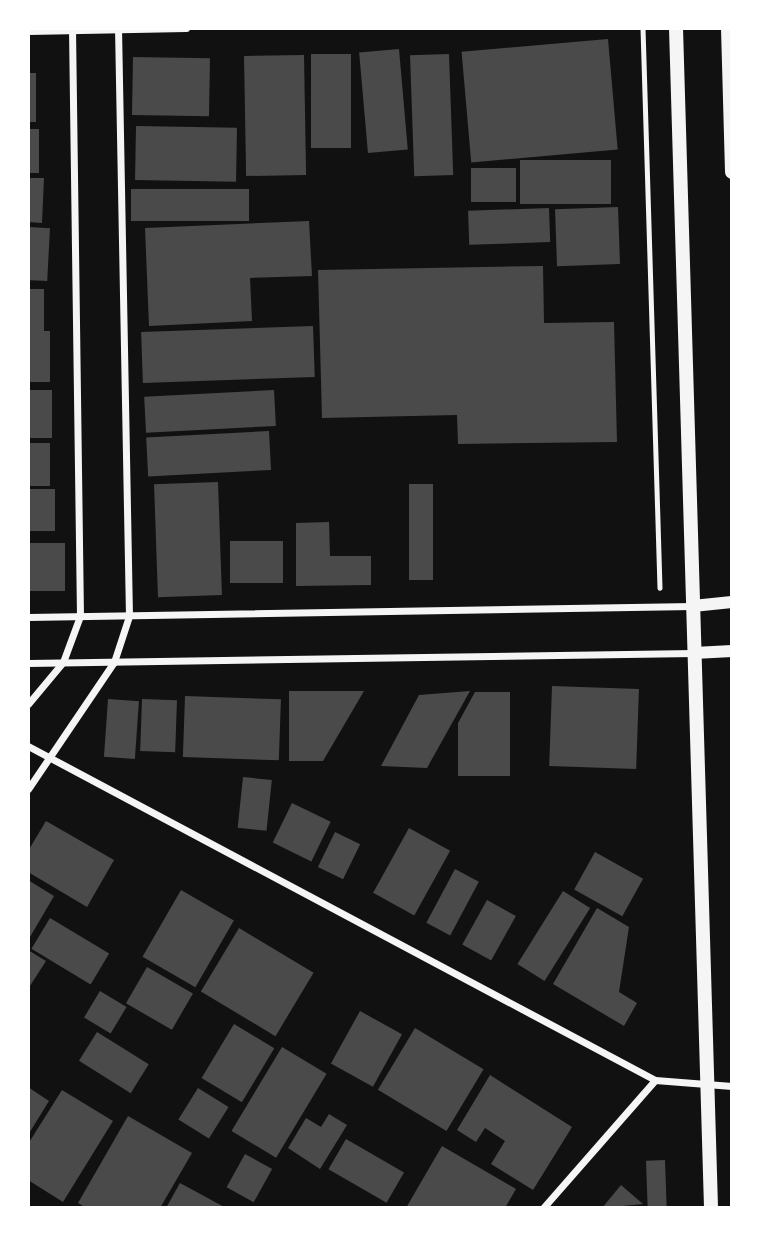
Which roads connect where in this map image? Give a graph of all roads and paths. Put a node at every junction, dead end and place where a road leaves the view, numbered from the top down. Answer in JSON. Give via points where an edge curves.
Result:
{"nodes":[{"id":1,"x":186,"y":28,"type":"edge"},
{"id":2,"x":643,"y":28,"type":"edge"},
{"id":3,"x":676,"y":28,"type":"edge"},
{"id":4,"x":728,"y":28,"type":"edge"},
{"id":5,"x":72,"y":29,"type":"edge"},
{"id":6,"x":118,"y":29,"type":"edge"},
{"id":7,"x":28,"y":31,"type":"edge"},
{"id":8,"x":732,"y":172,"type":"edge"},
{"id":9,"x":732,"y":602,"type":"edge"},
{"id":10,"x":661,"y":606,"type":"junction"},
{"id":11,"x":693,"y":606,"type":"junction"},
{"id":12,"x":80,"y":616,"type":"junction"},
{"id":13,"x":129,"y":616,"type":"junction"},
{"id":14,"x":28,"y":617,"type":"edge"},
{"id":15,"x":732,"y":651,"type":"edge"},
{"id":16,"x":694,"y":653,"type":"junction"},
{"id":17,"x":114,"y":662,"type":"junction"},
{"id":18,"x":28,"y":663,"type":"edge"},
{"id":19,"x":63,"y":663,"type":"junction"},
{"id":20,"x":28,"y":704,"type":"edge"},
{"id":21,"x":28,"y":746,"type":"edge"},
{"id":22,"x":46,"y":758,"type":"junction"},
{"id":23,"x":28,"y":789,"type":"edge"},
{"id":24,"x":655,"y":1080,"type":"junction"},
{"id":25,"x":732,"y":1086,"type":"edge"},
{"id":26,"x":707,"y":1087,"type":"junction"},
{"id":27,"x":543,"y":1208,"type":"edge"},
{"id":28,"x":711,"y":1208,"type":"edge"}],
"edges":[{"from":1,"to":6,"type":"street"},
{"from":2,"to":10,"type":"path"},
{"from":3,"to":11,"type":"main road"},
{"from":4,"to":8,"type":"main road"},
{"from":5,"to":6,"type":"street"},
{"from":5,"to":7,"type":"street"},
{"from":5,"to":12,"type":"street"},
{"from":6,"to":13,"type":"street"},
{"from":9,"to":11,"type":"street"},
{"from":10,"to":11,"type":"street"},
{"from":10,"to":13,"type":"street"},
{"from":11,"to":16,"type":"main road"},
{"from":12,"to":13,"type":"street"},
{"from":12,"to":14,"type":"street"},
{"from":12,"to":19,"type":"street"},
{"from":13,"to":17,"type":"street"},
{"from":15,"to":16,"type":"street"},
{"from":16,"to":17,"type":"street"},
{"from":16,"to":26,"type":"main road"},
{"from":17,"to":19,"type":"street"},
{"from":17,"to":22,"type":"street"},
{"from":18,"to":19,"type":"street"},
{"from":19,"to":20,"type":"street"},
{"from":21,"to":22,"type":"street"},
{"from":22,"to":23,"type":"street"},
{"from":22,"to":24,"type":"street"},
{"from":24,"to":26,"type":"street"},
{"from":24,"to":27,"type":"street"},
{"from":25,"to":26,"type":"street"},
{"from":26,"to":28,"type":"main road"}]}
